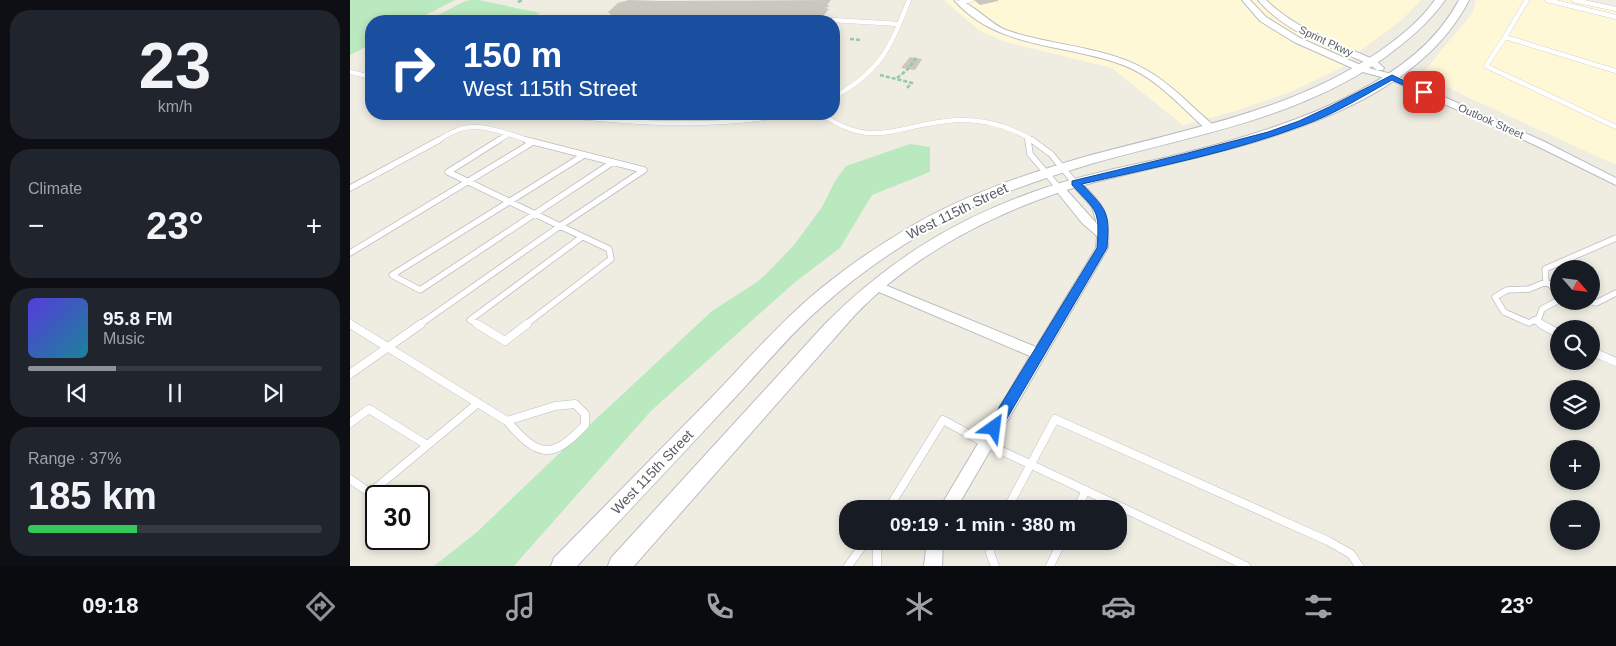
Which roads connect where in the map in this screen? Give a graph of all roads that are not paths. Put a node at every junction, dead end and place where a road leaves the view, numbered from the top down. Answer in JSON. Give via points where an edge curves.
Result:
{"nodes":[{"id":1,"x":909,"y":0,"type":"edge"},
{"id":2,"x":972,"y":0,"type":"edge"},
{"id":3,"x":1246,"y":0,"type":"edge"},
{"id":4,"x":1262,"y":0,"type":"edge"},
{"id":5,"x":1440,"y":0,"type":"edge"},
{"id":6,"x":1464,"y":0,"type":"edge"},
{"id":7,"x":1526,"y":0,"type":"edge"},
{"id":8,"x":1547,"y":0,"type":"edge"},
{"id":9,"x":1574,"y":0,"type":"edge"},
{"id":10,"x":960,"y":1,"type":"edge"},
{"id":11,"x":1616,"y":9,"type":"edge"},
{"id":12,"x":1616,"y":16,"type":"edge"},
{"id":13,"x":840,"y":20,"type":"edge"},
{"id":14,"x":899,"y":24,"type":"junction"},
{"id":15,"x":1505,"y":37,"type":"junction"},
{"id":16,"x":1367,"y":66,"type":"junction"},
{"id":17,"x":1616,"y":71,"type":"edge"},
{"id":18,"x":350,"y":72,"type":"edge"},
{"id":19,"x":365,"y":76,"type":"edge"},
{"id":20,"x":1392,"y":77,"type":"junction"},
{"id":21,"x":840,"y":93,"type":"edge"},
{"id":22,"x":646,"y":120,"type":"edge"},
{"id":23,"x":758,"y":120,"type":"edge"},
{"id":24,"x":830,"y":120,"type":"edge"},
{"id":25,"x":1616,"y":127,"type":"edge"},
{"id":26,"x":1210,"y":128,"type":"junction"},
{"id":27,"x":507,"y":135,"type":"junction"},
{"id":28,"x":1028,"y":139,"type":"junction"},
{"id":29,"x":534,"y":142,"type":"junction"},
{"id":30,"x":584,"y":155,"type":"junction"},
{"id":31,"x":613,"y":162,"type":"junction"},
{"id":32,"x":1062,"y":168,"type":"junction"},
{"id":33,"x":1046,"y":172,"type":"junction"},
{"id":34,"x":468,"y":181,"type":"junction"},
{"id":35,"x":1616,"y":182,"type":"edge"},
{"id":36,"x":1075,"y":183,"type":"junction"},
{"id":37,"x":350,"y":188,"type":"edge"},
{"id":38,"x":1059,"y":188,"type":"junction"},
{"id":39,"x":508,"y":201,"type":"junction"},
{"id":40,"x":533,"y":214,"type":"junction"},
{"id":41,"x":560,"y":226,"type":"junction"},
{"id":42,"x":1103,"y":235,"type":"junction"},
{"id":43,"x":582,"y":236,"type":"junction"},
{"id":44,"x":1616,"y":238,"type":"edge"},
{"id":45,"x":350,"y":253,"type":"edge"},
{"id":46,"x":1546,"y":282,"type":"junction"},
{"id":47,"x":1550,"y":285,"type":"edge"},
{"id":48,"x":876,"y":286,"type":"junction"},
{"id":49,"x":1616,"y":293,"type":"edge"},
{"id":50,"x":1600,"y":301,"type":"edge"},
{"id":51,"x":1550,"y":305,"type":"edge"},
{"id":52,"x":1534,"y":320,"type":"junction"},
{"id":53,"x":350,"y":324,"type":"edge"},
{"id":54,"x":1550,"y":329,"type":"edge"},
{"id":55,"x":388,"y":348,"type":"junction"},
{"id":56,"x":1039,"y":354,"type":"junction"},
{"id":57,"x":1600,"y":355,"type":"edge"},
{"id":58,"x":1616,"y":362,"type":"edge"},
{"id":59,"x":350,"y":374,"type":"edge"},
{"id":60,"x":478,"y":403,"type":"junction"},
{"id":61,"x":507,"y":421,"type":"junction"},
{"id":62,"x":350,"y":423,"type":"edge"},
{"id":63,"x":985,"y":442,"type":"junction"},
{"id":64,"x":427,"y":445,"type":"junction"},
{"id":65,"x":1031,"y":464,"type":"junction"},
{"id":66,"x":350,"y":479,"type":"edge"},
{"id":67,"x":1086,"y":490,"type":"junction"},
{"id":68,"x":894,"y":500,"type":"edge"},
{"id":69,"x":952,"y":500,"type":"edge"},
{"id":70,"x":1012,"y":500,"type":"edge"},
{"id":71,"x":1081,"y":500,"type":"edge"},
{"id":72,"x":860,"y":550,"type":"edge"},
{"id":73,"x":877,"y":550,"type":"edge"},
{"id":74,"x":934,"y":550,"type":"edge"},
{"id":75,"x":990,"y":550,"type":"edge"},
{"id":76,"x":1058,"y":550,"type":"edge"},
{"id":77,"x":562,"y":566,"type":"edge"},
{"id":78,"x":619,"y":566,"type":"edge"},
{"id":79,"x":848,"y":566,"type":"edge"},
{"id":80,"x":877,"y":566,"type":"edge"},
{"id":81,"x":933,"y":566,"type":"edge"},
{"id":82,"x":995,"y":566,"type":"edge"},
{"id":83,"x":1050,"y":566,"type":"edge"},
{"id":84,"x":1246,"y":566,"type":"edge"},
{"id":85,"x":1359,"y":566,"type":"edge"}],
"edges":[{"from":1,"to":14,"type":"lane"},
{"from":2,"to":10,"type":"lane"},
{"from":3,"to":16,"type":"street","name":"Sprint Pkwy","via":[[1262,19],[1283,33]]},
{"from":4,"to":16,"type":"street","name":"Sprint Pkwy","via":[[1275,13],[1302,30]]},
{"from":5,"to":16,"type":"street","name":"West 115th Street","via":[[1417,27]]},
{"from":6,"to":20,"type":"street","name":"West 115th Street","via":[[1441,36],[1426,52]]},
{"from":7,"to":15,"type":"lane"},
{"from":8,"to":12,"type":"lane"},
{"from":9,"to":11,"type":"lane"},
{"from":10,"to":26,"type":"street","via":[[1001,31],[1112,59],[1144,72]]},
{"from":13,"to":14,"type":"lane"},
{"from":14,"to":21,"type":"lane","via":[[878,66]]},
{"from":15,"to":17,"type":"lane"},
{"from":15,"to":25,"type":"lane","via":[[1486,66]]},
{"from":16,"to":20,"type":"street","name":"Outlook Street"},
{"from":16,"to":26,"type":"street","name":"West 115th Street","via":[[1290,103]]},
{"from":18,"to":19,"type":"lane"},
{"from":20,"to":35,"type":"street","name":"Outlook Street","via":[[1541,144]]},
{"from":20,"to":36,"type":"street","name":"West 115th Street","via":[[1332,109],[1271,134]]},
{"from":22,"to":23,"type":"lane","via":[[709,125]]},
{"from":24,"to":28,"type":"lane","via":[[843,129],[886,133],[939,122],[972,120],[1002,126]]},
{"from":26,"to":32,"type":"street","name":"West 115th Street"},
{"from":27,"to":29,"type":"lane"},
{"from":27,"to":34,"type":"lane","via":[[448,172]]},
{"from":27,"to":37,"type":"lane","via":[[470,126],[459,129]]},
{"from":28,"to":32,"type":"lane","via":[[1046,150]]},
{"from":28,"to":33,"type":"lane","via":[[1030,154]]},
{"from":29,"to":30,"type":"lane"},
{"from":29,"to":34,"type":"lane"},
{"from":30,"to":31,"type":"lane"},
{"from":30,"to":39,"type":"lane"},
{"from":31,"to":40,"type":"lane"},
{"from":31,"to":41,"type":"lane","via":[[644,170]]},
{"from":32,"to":33,"type":"street","name":"West 115th Street"},
{"from":32,"to":36,"type":"lane"},
{"from":33,"to":38,"type":"lane"},
{"from":33,"to":77,"type":"street","name":"West 115th Street","via":[[933,220],[849,274],[804,312]]},
{"from":34,"to":39,"type":"lane"},
{"from":34,"to":45,"type":"lane"},
{"from":36,"to":38,"type":"street","name":"West 115th Street"},
{"from":36,"to":42,"type":"street","via":[[1101,211]]},
{"from":38,"to":42,"type":"street"},
{"from":38,"to":48,"type":"street","name":"West 115th Street","via":[[972,223]]},
{"from":39,"to":40,"type":"lane"},
{"from":39,"to":40,"type":"lane","via":[[392,275],[420,290]]},
{"from":40,"to":41,"type":"lane"},
{"from":41,"to":43,"type":"lane"},
{"from":41,"to":55,"type":"lane"},
{"from":42,"to":56,"type":"street","via":[[1102,248]]},
{"from":43,"to":43,"type":"lane","via":[[609,249],[611,259],[505,341],[470,320]]},
{"from":44,"to":46,"type":"lane","via":[[1545,269]]},
{"from":46,"to":47,"type":"lane"},
{"from":46,"to":52,"type":"lane","via":[[1529,289],[1507,290],[1495,297],[1498,308],[1510,317],[1529,323]]},
{"from":48,"to":56,"type":"street"},
{"from":48,"to":78,"type":"street","name":"West 115th Street","via":[[831,329]]},
{"from":49,"to":50,"type":"lane"},
{"from":51,"to":52,"type":"lane"},
{"from":52,"to":54,"type":"lane"},
{"from":53,"to":55,"type":"lane"},
{"from":55,"to":59,"type":"lane"},
{"from":55,"to":60,"type":"lane"},
{"from":56,"to":63,"type":"street"},
{"from":57,"to":58,"type":"lane"},
{"from":60,"to":61,"type":"lane"},
{"from":60,"to":64,"type":"lane"},
{"from":61,"to":61,"type":"lane","via":[[555,406],[575,404],[585,414],[586,425],[570,442],[553,452],[538,450],[523,442]]},
{"from":62,"to":64,"type":"lane","via":[[369,409]]},
{"from":63,"to":65,"type":"lane"},
{"from":63,"to":68,"type":"lane","via":[[943,420]]},
{"from":63,"to":69,"type":"street"},
{"from":64,"to":66,"type":"lane","via":[[370,493]]},
{"from":65,"to":67,"type":"lane"},
{"from":65,"to":70,"type":"lane"},
{"from":65,"to":85,"type":"lane","via":[[1055,419],[1328,541],[1346,551]]},
{"from":67,"to":71,"type":"lane"},
{"from":67,"to":84,"type":"lane"},
{"from":72,"to":79,"type":"lane"},
{"from":73,"to":80,"type":"lane"},
{"from":74,"to":81,"type":"street"},
{"from":75,"to":82,"type":"lane"},
{"from":76,"to":83,"type":"lane"}]}
